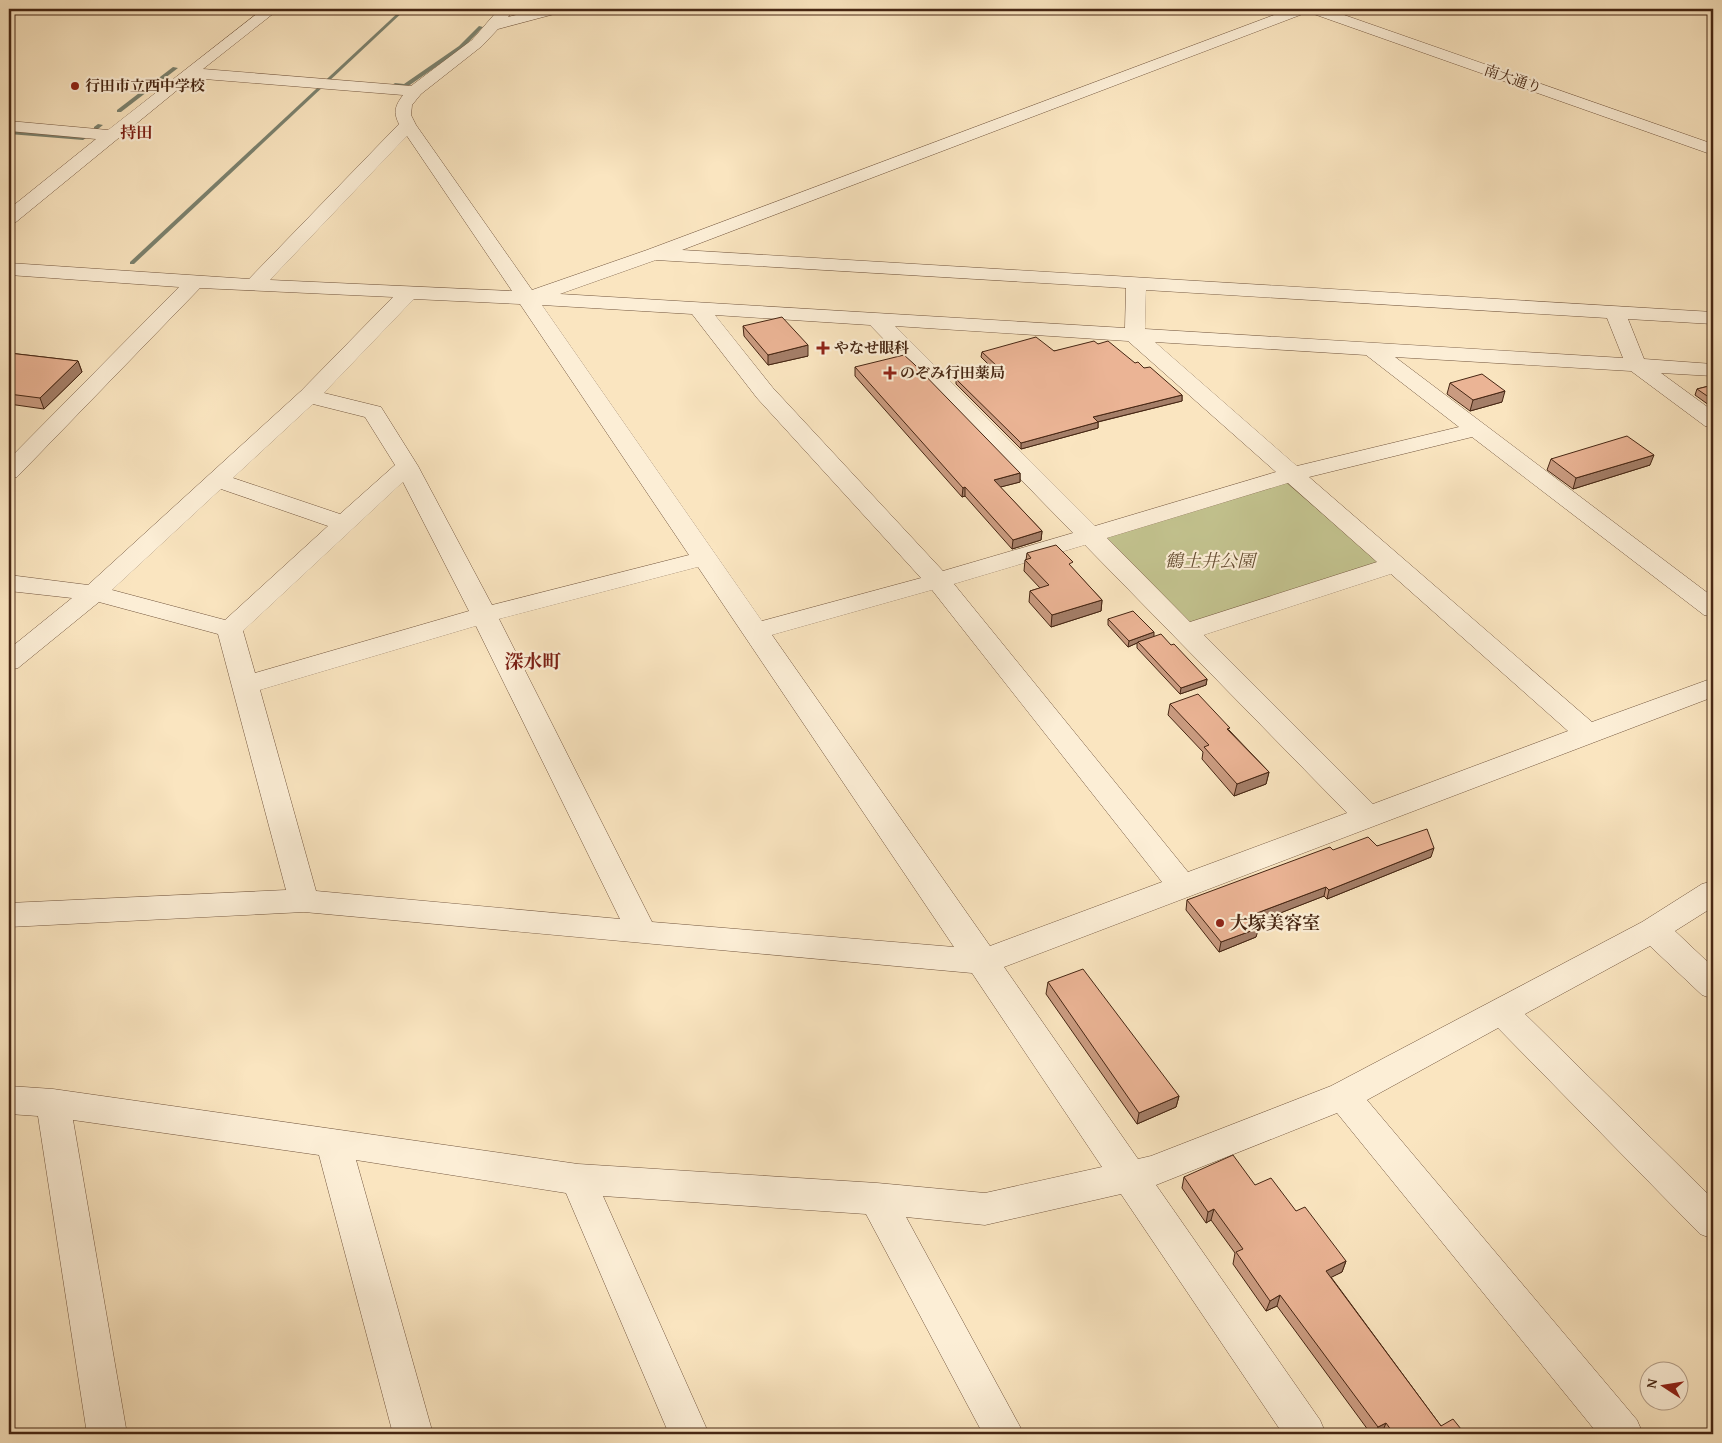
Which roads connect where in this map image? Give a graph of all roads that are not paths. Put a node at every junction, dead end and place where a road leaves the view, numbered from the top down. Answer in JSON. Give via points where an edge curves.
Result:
{"nodes":[{"id":1,"x":272,"y":9,"type":"edge"},
{"id":2,"x":507,"y":9,"type":"edge"},
{"id":3,"x":557,"y":9,"type":"edge"},
{"id":4,"x":1303,"y":9,"type":"edge"},
{"id":5,"x":1312,"y":9,"type":"edge"},
{"id":6,"x":1334,"y":9,"type":"edge"},
{"id":7,"x":494,"y":25,"type":"junction"},
{"id":8,"x":188,"y":73,"type":"junction"},
{"id":9,"x":415,"y":91,"type":"junction"},
{"id":10,"x":408,"y":125,"type":"junction"},
{"id":11,"x":9,"y":126,"type":"edge"},
{"id":12,"x":111,"y":135,"type":"junction"},
{"id":13,"x":1713,"y":139,"type":"edge"},
{"id":14,"x":1713,"y":150,"type":"edge"},
{"id":15,"x":9,"y":218,"type":"edge"},
{"id":16,"x":654,"y":254,"type":"junction"},
{"id":17,"x":9,"y":269,"type":"edge"},
{"id":18,"x":195,"y":282,"type":"junction"},
{"id":19,"x":1136,"y":283,"type":"junction"},
{"id":20,"x":254,"y":284,"type":"junction"},
{"id":21,"x":409,"y":292,"type":"junction"},
{"id":22,"x":527,"y":298,"type":"junction"},
{"id":23,"x":699,"y":309,"type":"junction"},
{"id":24,"x":1615,"y":312,"type":"junction"},
{"id":25,"x":1713,"y":318,"type":"edge"},
{"id":26,"x":877,"y":320,"type":"junction"},
{"id":27,"x":1135,"y":336,"type":"junction"},
{"id":28,"x":1372,"y":350,"type":"junction"},
{"id":29,"x":1636,"y":366,"type":"junction"},
{"id":30,"x":1713,"y":370,"type":"edge"},
{"id":31,"x":309,"y":396,"type":"junction"},
{"id":32,"x":1713,"y":422,"type":"edge"},
{"id":33,"x":1476,"y":429,"type":"junction"},
{"id":34,"x":14,"y":461,"type":"edge"},
{"id":35,"x":408,"y":466,"type":"junction"},
{"id":36,"x":1292,"y":474,"type":"junction"},
{"id":37,"x":217,"y":480,"type":"junction"},
{"id":38,"x":345,"y":524,"type":"junction"},
{"id":39,"x":1088,"y":534,"type":"junction"},
{"id":40,"x":705,"y":558,"type":"junction"},
{"id":41,"x":1396,"y":564,"type":"junction"},
{"id":42,"x":938,"y":580,"type":"junction"},
{"id":43,"x":9,"y":583,"type":"edge"},
{"id":44,"x":94,"y":593,"type":"junction"},
{"id":45,"x":1713,"y":609,"type":"edge"},
{"id":46,"x":484,"y":614,"type":"junction"},
{"id":47,"x":230,"y":629,"type":"junction"},
{"id":48,"x":755,"y":631,"type":"junction"},
{"id":49,"x":1186,"y":632,"type":"junction"},
{"id":50,"x":9,"y":662,"type":"edge"},
{"id":51,"x":245,"y":685,"type":"junction"},
{"id":52,"x":1713,"y":687,"type":"edge"},
{"id":53,"x":1588,"y":734,"type":"junction"},
{"id":54,"x":1368,"y":817,"type":"junction"},
{"id":55,"x":1183,"y":888,"type":"junction"},
{"id":56,"x":1713,"y":892,"type":"edge"},
{"id":57,"x":304,"y":901,"type":"junction"},
{"id":58,"x":9,"y":915,"type":"edge"},
{"id":59,"x":1653,"y":930,"type":"junction"},
{"id":60,"x":642,"y":933,"type":"junction"},
{"id":61,"x":982,"y":962,"type":"junction"},
{"id":62,"x":1713,"y":986,"type":"edge"},
{"id":63,"x":1501,"y":1010,"type":"junction"},
{"id":64,"x":1344,"y":1096,"type":"junction"},
{"id":65,"x":9,"y":1100,"type":"edge"},
{"id":66,"x":53,"y":1103,"type":"junction"},
{"id":67,"x":332,"y":1142,"type":"junction"},
{"id":68,"x":1130,"y":1178,"type":"junction"},
{"id":69,"x":578,"y":1179,"type":"junction"},
{"id":70,"x":877,"y":1199,"type":"junction"},
{"id":71,"x":1713,"y":1224,"type":"edge"},
{"id":72,"x":107,"y":1434,"type":"edge"},
{"id":73,"x":413,"y":1434,"type":"edge"},
{"id":74,"x":689,"y":1434,"type":"edge"},
{"id":75,"x":1004,"y":1434,"type":"edge"},
{"id":76,"x":1306,"y":1434,"type":"edge"},
{"id":77,"x":1623,"y":1434,"type":"edge"}],
"edges":[{"from":1,"to":8,"type":"street"},
{"from":2,"to":7,"type":"street"},
{"from":3,"to":7,"type":"street"},
{"from":4,"to":16,"type":"street"},
{"from":5,"to":14,"type":"street","name":"南大通り"},
{"from":6,"to":13,"type":"street","name":"南大通り"},
{"from":7,"to":9,"type":"street"},
{"from":8,"to":9,"type":"street"},
{"from":8,"to":12,"type":"street"},
{"from":9,"to":10,"type":"street","via":[[404,105],[403,115]]},
{"from":10,"to":20,"type":"street"},
{"from":10,"to":22,"type":"street"},
{"from":11,"to":12,"type":"street"},
{"from":12,"to":15,"type":"street"},
{"from":16,"to":19,"type":"street"},
{"from":16,"to":22,"type":"street"},
{"from":17,"to":18,"type":"street"},
{"from":18,"to":20,"type":"street"},
{"from":18,"to":34,"type":"street"},
{"from":19,"to":24,"type":"street"},
{"from":19,"to":27,"type":"street"},
{"from":20,"to":21,"type":"street"},
{"from":21,"to":22,"type":"street"},
{"from":21,"to":31,"type":"street"},
{"from":22,"to":23,"type":"street"},
{"from":22,"to":40,"type":"street"},
{"from":23,"to":26,"type":"street"},
{"from":23,"to":42,"type":"street","via":[[765,392]]},
{"from":24,"to":25,"type":"street"},
{"from":24,"to":29,"type":"street"},
{"from":26,"to":27,"type":"street"},
{"from":26,"to":39,"type":"street"},
{"from":27,"to":28,"type":"street"},
{"from":27,"to":36,"type":"street"},
{"from":28,"to":29,"type":"street"},
{"from":28,"to":33,"type":"street"},
{"from":29,"to":30,"type":"street"},
{"from":29,"to":32,"type":"street"},
{"from":31,"to":35,"type":"street","via":[[373,412]]},
{"from":31,"to":37,"type":"street"},
{"from":33,"to":36,"type":"street"},
{"from":33,"to":45,"type":"street"},
{"from":35,"to":38,"type":"street"},
{"from":35,"to":46,"type":"street"},
{"from":36,"to":39,"type":"street"},
{"from":36,"to":41,"type":"street"},
{"from":37,"to":38,"type":"street"},
{"from":37,"to":44,"type":"street"},
{"from":38,"to":47,"type":"street"},
{"from":39,"to":42,"type":"street"},
{"from":39,"to":49,"type":"street"},
{"from":40,"to":46,"type":"street"},
{"from":40,"to":48,"type":"street"},
{"from":41,"to":49,"type":"street"},
{"from":41,"to":53,"type":"street"},
{"from":42,"to":48,"type":"street"},
{"from":42,"to":55,"type":"street"},
{"from":43,"to":44,"type":"street"},
{"from":44,"to":47,"type":"street"},
{"from":44,"to":50,"type":"street"},
{"from":46,"to":51,"type":"street"},
{"from":46,"to":60,"type":"street"},
{"from":47,"to":51,"type":"street"},
{"from":48,"to":61,"type":"street"},
{"from":49,"to":54,"type":"street"},
{"from":51,"to":57,"type":"street"},
{"from":52,"to":53,"type":"street"},
{"from":53,"to":54,"type":"street"},
{"from":54,"to":55,"type":"street"},
{"from":55,"to":61,"type":"street"},
{"from":56,"to":59,"type":"street"},
{"from":57,"to":58,"type":"street"},
{"from":57,"to":60,"type":"street"},
{"from":59,"to":62,"type":"street"},
{"from":59,"to":63,"type":"street"},
{"from":60,"to":61,"type":"street"},
{"from":61,"to":68,"type":"street"},
{"from":63,"to":64,"type":"street"},
{"from":63,"to":71,"type":"street"},
{"from":64,"to":68,"type":"street"},
{"from":64,"to":77,"type":"street"},
{"from":65,"to":66,"type":"street"},
{"from":66,"to":67,"type":"street"},
{"from":66,"to":72,"type":"street"},
{"from":67,"to":69,"type":"street"},
{"from":67,"to":73,"type":"street"},
{"from":68,"to":70,"type":"street","via":[[985,1209]]},
{"from":68,"to":76,"type":"street"},
{"from":69,"to":70,"type":"street"},
{"from":69,"to":74,"type":"street"},
{"from":70,"to":75,"type":"street"}]}
